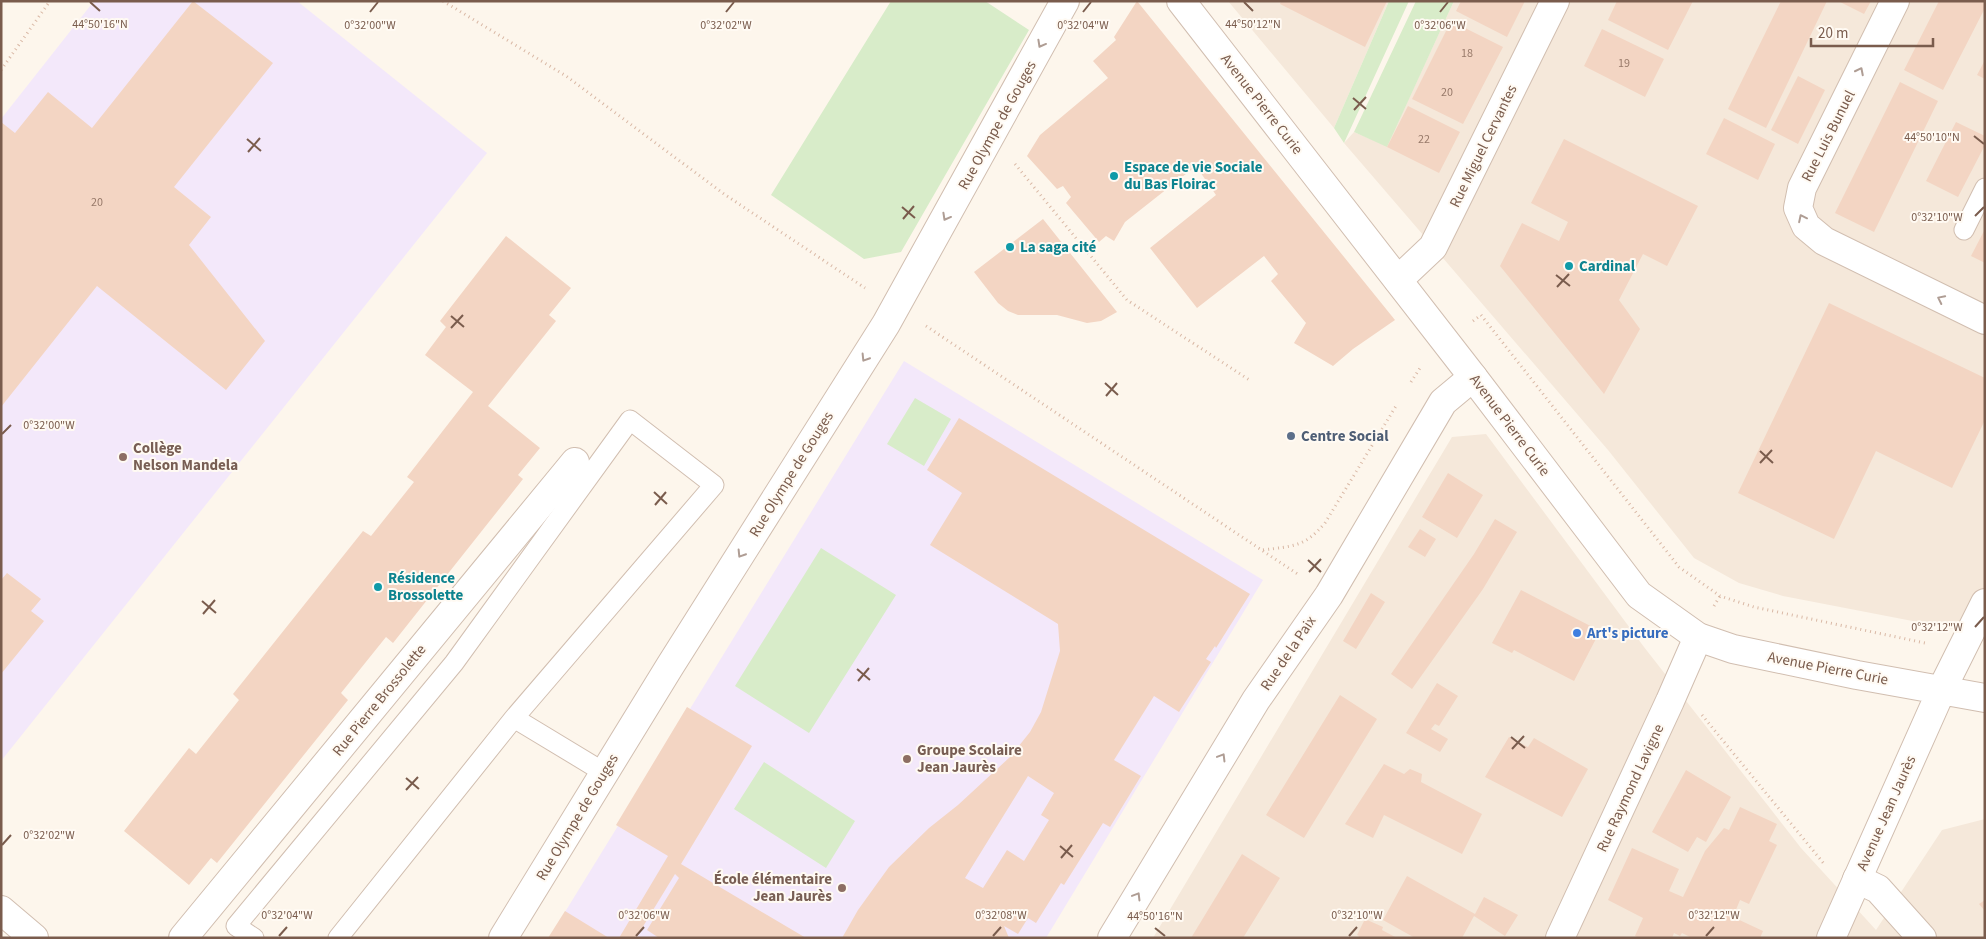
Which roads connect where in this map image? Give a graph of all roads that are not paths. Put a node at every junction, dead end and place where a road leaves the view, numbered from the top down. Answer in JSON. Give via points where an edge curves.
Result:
{"nodes":[{"id":1,"x":1065,"y":1,"type":"edge"},
{"id":2,"x":1181,"y":1,"type":"edge"},
{"id":3,"x":1555,"y":1,"type":"edge"},
{"id":4,"x":1895,"y":1,"type":"edge"},
{"id":5,"x":1985,"y":188,"type":"edge"},
{"id":6,"x":1964,"y":230,"type":"dead end"},
{"id":7,"x":1398,"y":280,"type":"junction"},
{"id":8,"x":1985,"y":320,"type":"edge"},
{"id":9,"x":1473,"y":377,"type":"junction"},
{"id":10,"x":575,"y":462,"type":"dead end"},
{"id":11,"x":1985,"y":602,"type":"edge"},
{"id":12,"x":1698,"y":637,"type":"junction"},
{"id":13,"x":1942,"y":689,"type":"junction"},
{"id":14,"x":1985,"y":698,"type":"edge"},
{"id":15,"x":514,"y":718,"type":"junction"},
{"id":16,"x":605,"y":773,"type":"junction"},
{"id":17,"x":1857,"y":879,"type":"junction"},
{"id":18,"x":1835,"y":929,"type":"edge"},
{"id":19,"x":183,"y":938,"type":"edge"},
{"id":20,"x":254,"y":938,"type":"edge"},
{"id":21,"x":338,"y":938,"type":"edge"},
{"id":22,"x":503,"y":938,"type":"edge"},
{"id":23,"x":1112,"y":938,"type":"edge"},
{"id":24,"x":1560,"y":938,"type":"edge"},
{"id":25,"x":1922,"y":938,"type":"edge"}],
"edges":[{"from":1,"to":16,"type":"street","name":"Rue Olympe de Gouges","one_way":true,"via":[[886,324]]},
{"from":2,"to":7,"type":"street","name":"Avenue Pierre Curie"},
{"from":3,"to":7,"type":"street","name":"Rue Miguel Cervantes","via":[[1433,247]]},
{"from":8,"to":4,"type":"street","name":"Rue Luis Bunuel","one_way":true,"via":[[1824,241],[1806,226],[1798,208],[1802,188]]},
{"from":5,"to":6,"type":"lane"},
{"from":7,"to":9,"type":"street","name":"Avenue Pierre Curie"},
{"from":9,"to":12,"type":"street","name":"Avenue Pierre Curie","via":[[1640,595]]},
{"from":23,"to":9,"type":"street","name":"Rue de la Paix","one_way":true,"via":[[1256,700],[1328,595],[1442,402]]},
{"from":10,"to":19,"type":"street","name":"Rue Pierre Brossolette"},
{"from":11,"to":13,"type":"street","name":"Avenue Jean Jaurès"},
{"from":12,"to":13,"type":"street","name":"Avenue Pierre Curie","via":[[1733,649]]},
{"from":12,"to":24,"type":"street","name":"Rue Raymond Lavigne"},
{"from":13,"to":14,"type":"street","name":"Avenue Pierre Curie"},
{"from":13,"to":17,"type":"street","name":"Avenue Jean Jaurès"},
{"from":15,"to":16,"type":"lane"},
{"from":15,"to":20,"type":"lane","via":[[714,486],[630,420],[454,663],[236,926]]},
{"from":15,"to":21,"type":"lane"},
{"from":16,"to":22,"type":"street","name":"Rue Olympe de Gouges"},
{"from":17,"to":18,"type":"street","name":"Avenue Jean Jaurès"},
{"from":17,"to":25,"type":"street","via":[[1878,889]]}]}
